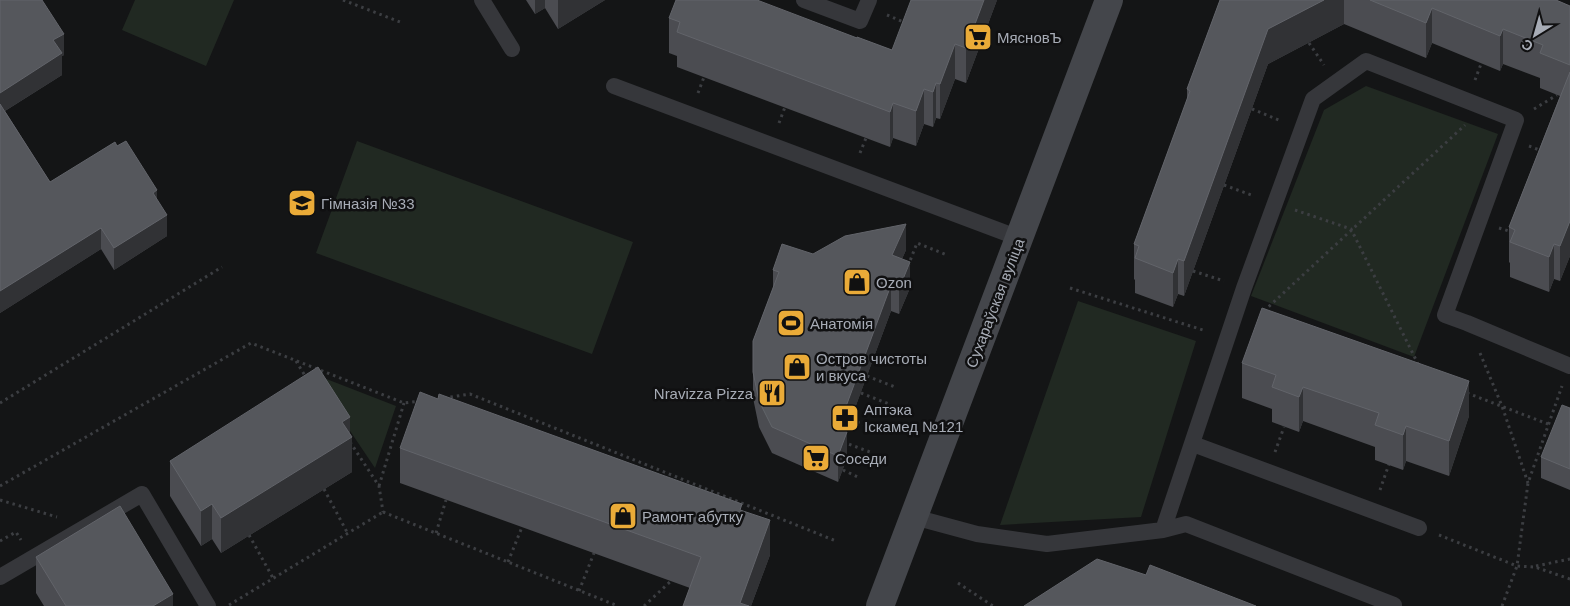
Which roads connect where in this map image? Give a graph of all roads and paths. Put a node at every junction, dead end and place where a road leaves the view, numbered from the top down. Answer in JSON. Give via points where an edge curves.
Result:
{"nodes":[{"id":1,"x":343,"y":0,"type":"edge"},
{"id":2,"x":482,"y":0,"type":"edge"},
{"id":3,"x":804,"y":0,"type":"edge"},
{"id":4,"x":1110,"y":0,"type":"edge"},
{"id":5,"x":867,"y":3,"type":"edge"},
{"id":6,"x":400,"y":22,"type":"dead end"},
{"id":7,"x":914,"y":26,"type":"edge"},
{"id":8,"x":512,"y":49,"type":"dead end"},
{"id":9,"x":614,"y":86,"type":"dead end"},
{"id":10,"x":1485,"y":107,"type":"junction"},
{"id":11,"x":1252,"y":109,"type":"edge"},
{"id":12,"x":1303,"y":129,"type":"junction"},
{"id":13,"x":1224,"y":185,"type":"edge"},
{"id":14,"x":1274,"y":203,"type":"junction"},
{"id":15,"x":1351,"y":229,"type":"junction"},
{"id":16,"x":1019,"y":238,"type":"junction"},
{"id":17,"x":947,"y":255,"type":"dead end"},
{"id":18,"x":899,"y":264,"type":"edge"},
{"id":19,"x":222,"y":267,"type":"dead end"},
{"id":20,"x":908,"y":268,"type":"junction"},
{"id":21,"x":1193,"y":271,"type":"edge"},
{"id":22,"x":905,"y":274,"type":"edge"},
{"id":23,"x":1070,"y":288,"type":"dead end"},
{"id":24,"x":1244,"y":288,"type":"junction"},
{"id":25,"x":1467,"y":323,"type":"junction"},
{"id":26,"x":1227,"y":338,"type":"junction"},
{"id":27,"x":295,"y":360,"type":"junction"},
{"id":28,"x":1570,"y":366,"type":"edge"},
{"id":29,"x":1422,"y":371,"type":"edge"},
{"id":30,"x":867,"y":376,"type":"edge"},
{"id":31,"x":311,"y":384,"type":"edge"},
{"id":32,"x":895,"y":387,"type":"dead end"},
{"id":33,"x":1460,"y":390,"type":"edge"},
{"id":34,"x":861,"y":393,"type":"edge"},
{"id":35,"x":442,"y":398,"type":"edge"},
{"id":36,"x":423,"y":400,"type":"edge"},
{"id":37,"x":0,"y":402,"type":"edge"},
{"id":38,"x":404,"y":403,"type":"junction"},
{"id":39,"x":889,"y":404,"type":"dead end"},
{"id":40,"x":1502,"y":406,"type":"junction"},
{"id":41,"x":851,"y":420,"type":"edge"},
{"id":42,"x":1548,"y":424,"type":"junction"},
{"id":43,"x":878,"y":430,"type":"dead end"},
{"id":44,"x":347,"y":439,"type":"edge"},
{"id":45,"x":843,"y":441,"type":"edge"},
{"id":46,"x":1193,"y":444,"type":"junction"},
{"id":47,"x":870,"y":452,"type":"dead end"},
{"id":48,"x":644,"y":464,"type":"junction"},
{"id":49,"x":843,"y":470,"type":"edge"},
{"id":50,"x":640,"y":472,"type":"edge"},
{"id":51,"x":860,"y":478,"type":"dead end"},
{"id":52,"x":1528,"y":483,"type":"junction"},
{"id":53,"x":0,"y":486,"type":"edge"},
{"id":54,"x":379,"y":486,"type":"junction"},
{"id":55,"x":324,"y":489,"type":"dead end"},
{"id":56,"x":0,"y":500,"type":"edge"},
{"id":57,"x":446,"y":500,"type":"dead end"},
{"id":58,"x":383,"y":512,"type":"junction"},
{"id":59,"x":58,"y":517,"type":"dead end"},
{"id":60,"x":914,"y":517,"type":"junction"},
{"id":61,"x":522,"y":527,"type":"dead end"},
{"id":62,"x":1419,"y":528,"type":"joint"},
{"id":63,"x":1163,"y":530,"type":"junction"},
{"id":64,"x":436,"y":533,"type":"junction"},
{"id":65,"x":348,"y":534,"type":"junction"},
{"id":66,"x":249,"y":535,"type":"dead end"},
{"id":67,"x":836,"y":541,"type":"dead end"},
{"id":68,"x":594,"y":553,"type":"dead end"},
{"id":69,"x":1570,"y":559,"type":"edge"},
{"id":70,"x":508,"y":562,"type":"junction"},
{"id":71,"x":1517,"y":566,"type":"junction"},
{"id":72,"x":1535,"y":567,"type":"junction"},
{"id":73,"x":0,"y":577,"type":"edge"},
{"id":74,"x":273,"y":578,"type":"junction"},
{"id":75,"x":1570,"y":579,"type":"edge"},
{"id":76,"x":671,"y":581,"type":"dead end"},
{"id":77,"x":958,"y":583,"type":"dead end"},
{"id":78,"x":579,"y":591,"type":"junction"},
{"id":79,"x":1394,"y":605,"type":"edge"},
{"id":80,"x":208,"y":606,"type":"edge"},
{"id":81,"x":227,"y":606,"type":"edge"},
{"id":82,"x":618,"y":606,"type":"edge"},
{"id":83,"x":644,"y":606,"type":"edge"},
{"id":84,"x":880,"y":606,"type":"edge"},
{"id":85,"x":993,"y":606,"type":"edge"},
{"id":86,"x":1502,"y":606,"type":"edge"}],
"edges":[{"from":1,"to":6,"type":"path"},
{"from":2,"to":8,"type":"lane"},
{"from":3,"to":5,"type":"lane","via":[[860,21]]},
{"from":4,"to":16,"type":"main road","name":"Сухараўская вуліца"},
{"from":5,"to":7,"type":"path"},
{"from":9,"to":16,"type":"lane"},
{"from":10,"to":12,"type":"lane","via":[[1366,61],[1312,99]]},
{"from":10,"to":15,"type":"path"},
{"from":10,"to":25,"type":"lane","via":[[1516,120],[1445,315]]},
{"from":11,"to":12,"type":"path"},
{"from":12,"to":14,"type":"lane"},
{"from":13,"to":14,"type":"path"},
{"from":14,"to":15,"type":"path"},
{"from":14,"to":24,"type":"lane"},
{"from":15,"to":26,"type":"path","via":[[1260,315]]},
{"from":15,"to":29,"type":"path"},
{"from":16,"to":60,"type":"main road","name":"Сухараўская вуліца"},
{"from":17,"to":20,"type":"path","via":[[917,243]]},
{"from":18,"to":20,"type":"path"},
{"from":19,"to":37,"type":"path"},
{"from":20,"to":22,"type":"path"},
{"from":21,"to":24,"type":"path"},
{"from":23,"to":26,"type":"path"},
{"from":24,"to":26,"type":"lane"},
{"from":25,"to":28,"type":"lane"},
{"from":25,"to":40,"type":"path"},
{"from":26,"to":46,"type":"lane"},
{"from":27,"to":31,"type":"path"},
{"from":27,"to":38,"type":"path"},
{"from":27,"to":53,"type":"path","via":[[251,343]]},
{"from":28,"to":42,"type":"path"},
{"from":30,"to":32,"type":"path"},
{"from":33,"to":40,"type":"path"},
{"from":34,"to":39,"type":"path"},
{"from":35,"to":48,"type":"path","via":[[470,394]]},
{"from":36,"to":38,"type":"path"},
{"from":38,"to":54,"type":"path"},
{"from":40,"to":42,"type":"path"},
{"from":40,"to":52,"type":"path"},
{"from":41,"to":43,"type":"path"},
{"from":42,"to":52,"type":"path"},
{"from":44,"to":54,"type":"path"},
{"from":45,"to":47,"type":"path"},
{"from":46,"to":62,"type":"lane"},
{"from":46,"to":63,"type":"lane"},
{"from":48,"to":50,"type":"path"},
{"from":48,"to":67,"type":"path"},
{"from":49,"to":51,"type":"path"},
{"from":52,"to":71,"type":"path"},
{"from":54,"to":58,"type":"path"},
{"from":55,"to":65,"type":"path"},
{"from":56,"to":59,"type":"path"},
{"from":57,"to":64,"type":"path"},
{"from":58,"to":64,"type":"path"},
{"from":58,"to":65,"type":"path"},
{"from":60,"to":63,"type":"lane","via":[[977,534],[1047,544]]},
{"from":60,"to":84,"type":"main road","name":"Сухараўская вуліца"},
{"from":61,"to":70,"type":"path"},
{"from":62,"to":71,"type":"path"},
{"from":63,"to":79,"type":"lane","via":[[1186,524]]},
{"from":64,"to":70,"type":"path"},
{"from":65,"to":74,"type":"path"},
{"from":66,"to":74,"type":"path"},
{"from":68,"to":78,"type":"path"},
{"from":69,"to":72,"type":"path"},
{"from":70,"to":78,"type":"path"},
{"from":71,"to":72,"type":"path"},
{"from":71,"to":86,"type":"path"},
{"from":72,"to":75,"type":"path"},
{"from":73,"to":80,"type":"lane","via":[[142,494]]},
{"from":74,"to":81,"type":"path"},
{"from":76,"to":83,"type":"path"},
{"from":77,"to":85,"type":"path"},
{"from":78,"to":82,"type":"path"}]}
